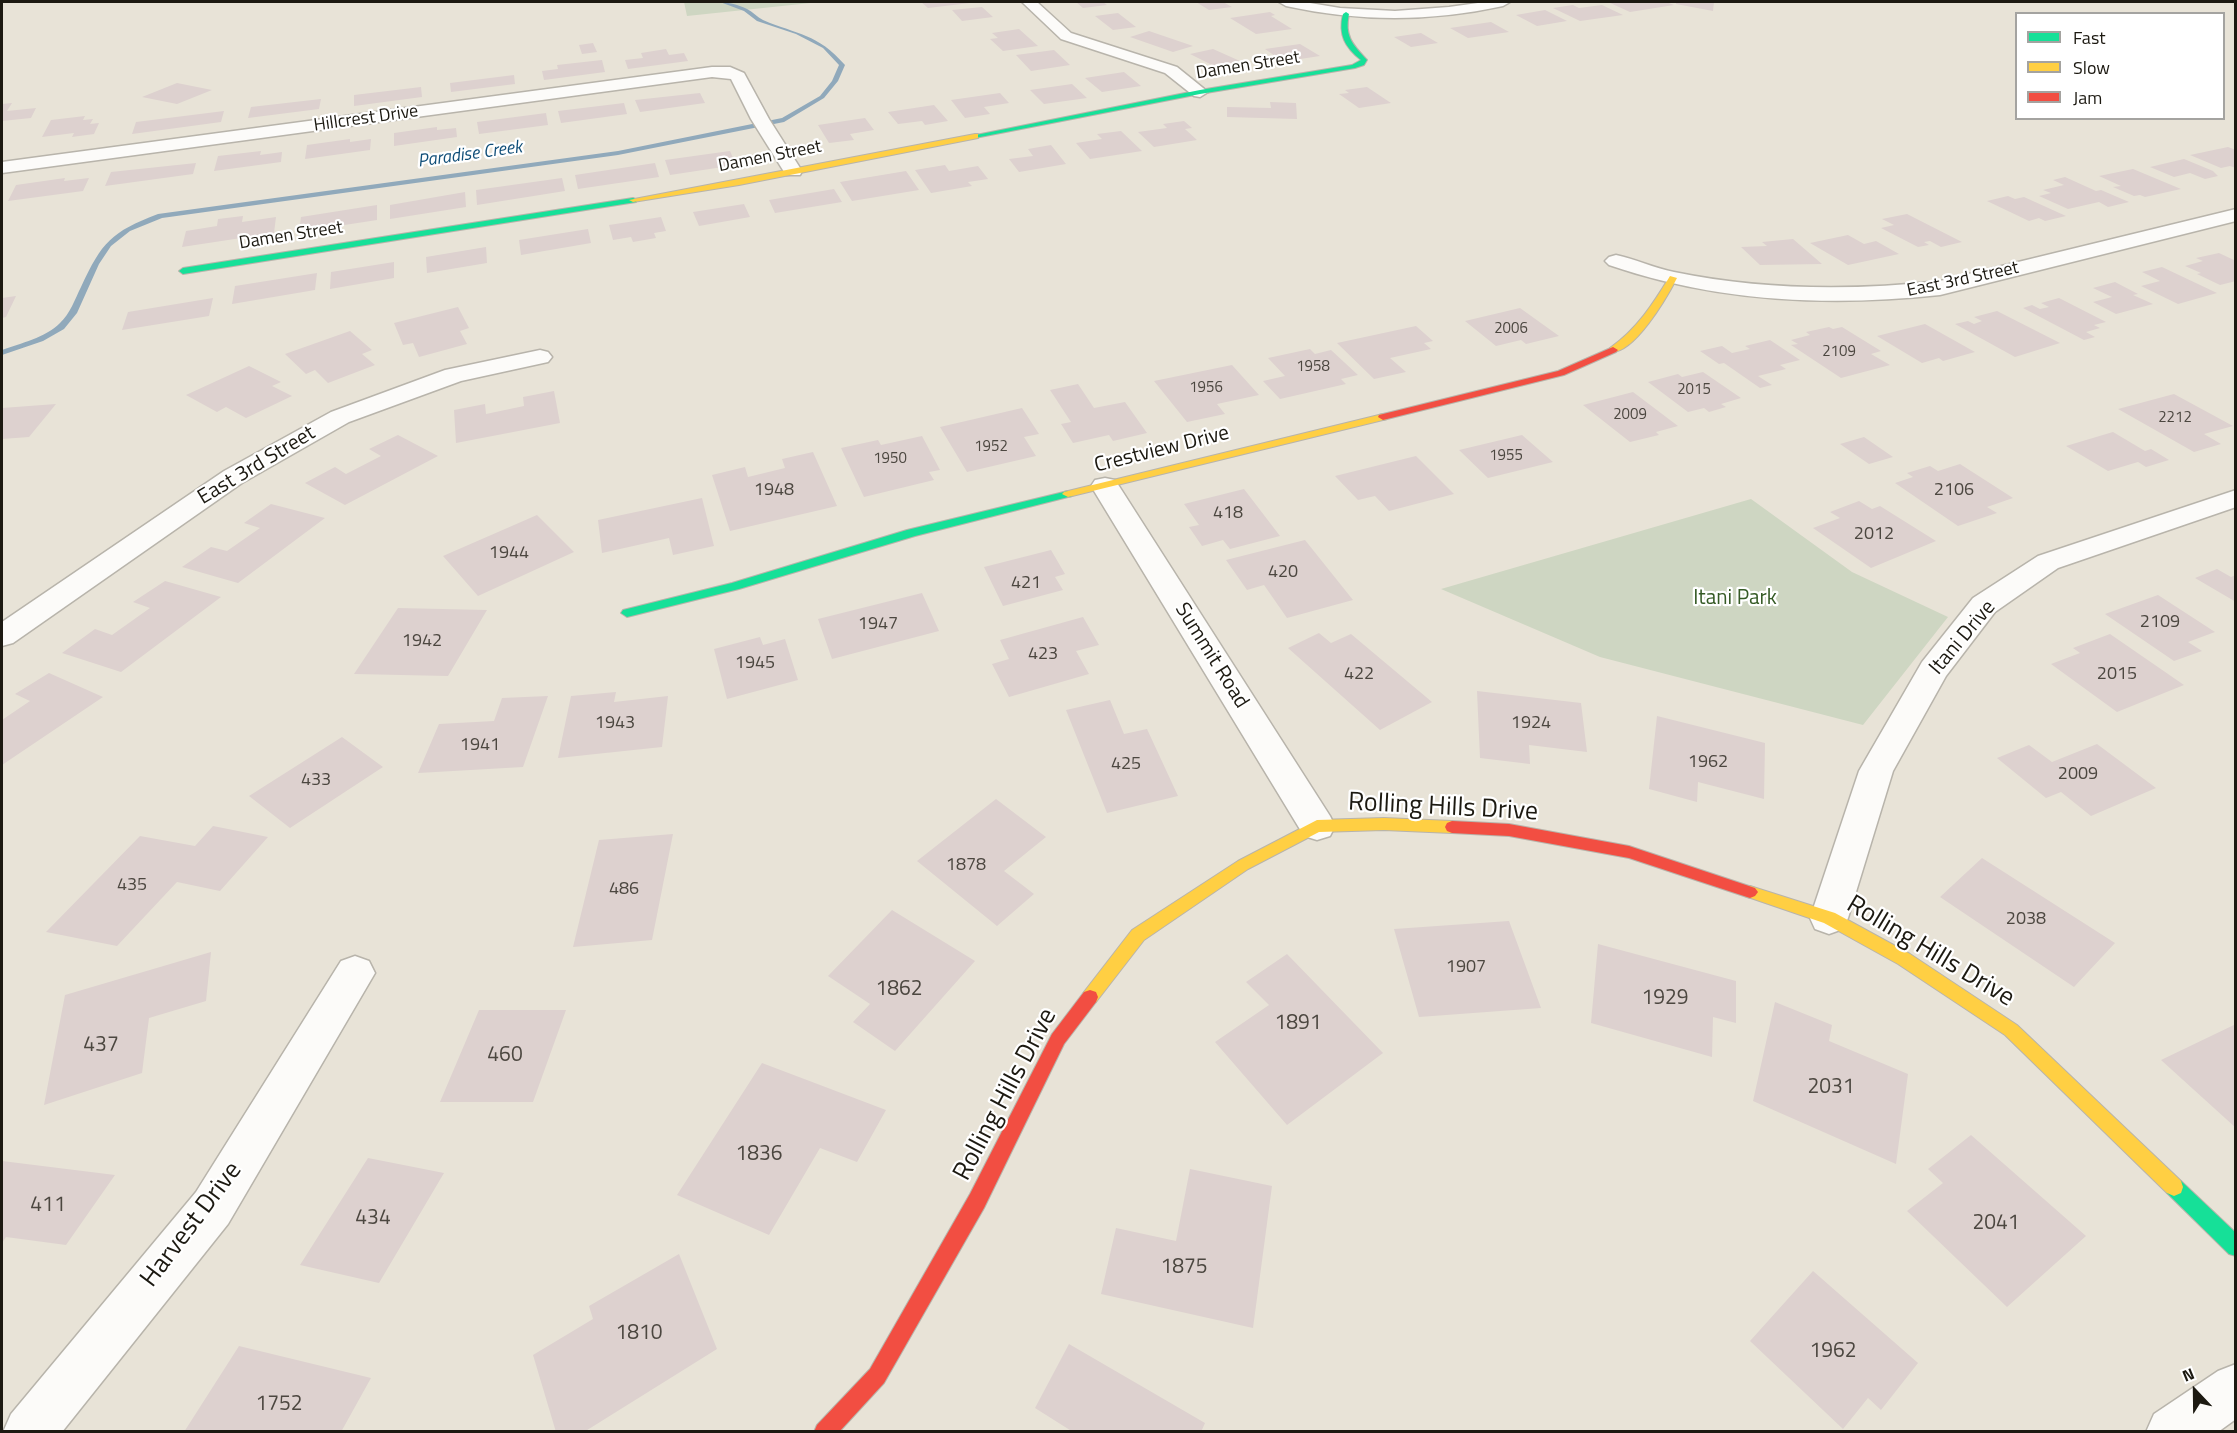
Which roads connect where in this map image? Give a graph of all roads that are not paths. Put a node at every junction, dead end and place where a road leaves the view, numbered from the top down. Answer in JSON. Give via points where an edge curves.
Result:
{"nodes":[{"id":1,"x":1029,"y":2,"type":"edge"},
{"id":2,"x":1286,"y":2,"type":"edge"},
{"id":3,"x":1503,"y":2,"type":"edge"},
{"id":4,"x":1346,"y":14,"type":"junction"},
{"id":5,"x":1200,"y":92,"type":"junction"},
{"id":6,"x":2,"y":168,"type":"edge"},
{"id":7,"x":793,"y":171,"type":"junction"},
{"id":8,"x":2235,"y":215,"type":"edge"},
{"id":9,"x":1616,"y":261,"type":"dead end"},
{"id":10,"x":183,"y":271,"type":"dead end"},
{"id":11,"x":1673,"y":278,"type":"junction"},
{"id":12,"x":540,"y":357,"type":"dead end"},
{"id":13,"x":1104,"y":486,"type":"junction"},
{"id":14,"x":2235,"y":498,"type":"edge"},
{"id":15,"x":627,"y":613,"type":"dead end"},
{"id":16,"x":2,"y":636,"type":"edge"},
{"id":17,"x":1317,"y":826,"type":"junction"},
{"id":18,"x":1829,"y":918,"type":"junction"},
{"id":19,"x":355,"y":973,"type":"dead end"},
{"id":20,"x":2235,"y":1247,"type":"edge"},
{"id":21,"x":2235,"y":1389,"type":"edge"},
{"id":22,"x":29,"y":1431,"type":"edge"},
{"id":23,"x":824,"y":1431,"type":"edge"},
{"id":24,"x":2172,"y":1431,"type":"edge"}],
"edges":[{"from":1,"to":5,"type":"street","via":[[1066,36],[1171,70]]},
{"from":2,"to":4,"type":"street"},
{"from":3,"to":4,"type":"street","via":[[1449,13]]},
{"from":4,"to":5,"type":"street","name":"Damen Street","via":[[1342,32],[1364,60],[1362,64]]},
{"from":5,"to":7,"type":"street","name":"Damen Street"},
{"from":6,"to":7,"type":"street","name":"Hillcrest Drive","via":[[730,72],[738,76]]},
{"from":7,"to":10,"type":"street","name":"Damen Street","via":[[739,183]]},
{"from":8,"to":11,"type":"street","name":"East 3rd Street","via":[[1940,288],[1899,293],[1811,295]]},
{"from":9,"to":11,"type":"street","name":"East 3rd Street"},
{"from":11,"to":13,"type":"street","name":"Crestview Drive","via":[[1643,328],[1629,341],[1589,364]]},
{"from":12,"to":16,"type":"street","name":"East 3rd Street","via":[[454,375],[340,417],[233,477]]},
{"from":13,"to":15,"type":"street","name":"Crestview Drive","via":[[911,533],[735,586]]},
{"from":13,"to":17,"type":"street","name":"Summit Road"},
{"from":14,"to":18,"type":"street","name":"Itani Drive","via":[[2048,562],[1984,605],[1933,670],[1876,771]]},
{"from":17,"to":18,"type":"street","name":"Rolling Hills Drive","via":[[1384,824],[1509,830],[1629,852]]},
{"from":17,"to":23,"type":"street","name":"Rolling Hills Drive","via":[[1243,865],[1138,935],[1058,1039],[977,1201],[877,1376]]},
{"from":18,"to":20,"type":"street","name":"Rolling Hills Drive","via":[[1904,959],[2011,1030]]},
{"from":19,"to":22,"type":"street","name":"Harvest Drive","via":[[212,1208]]},
{"from":21,"to":24,"type":"street"}]}
